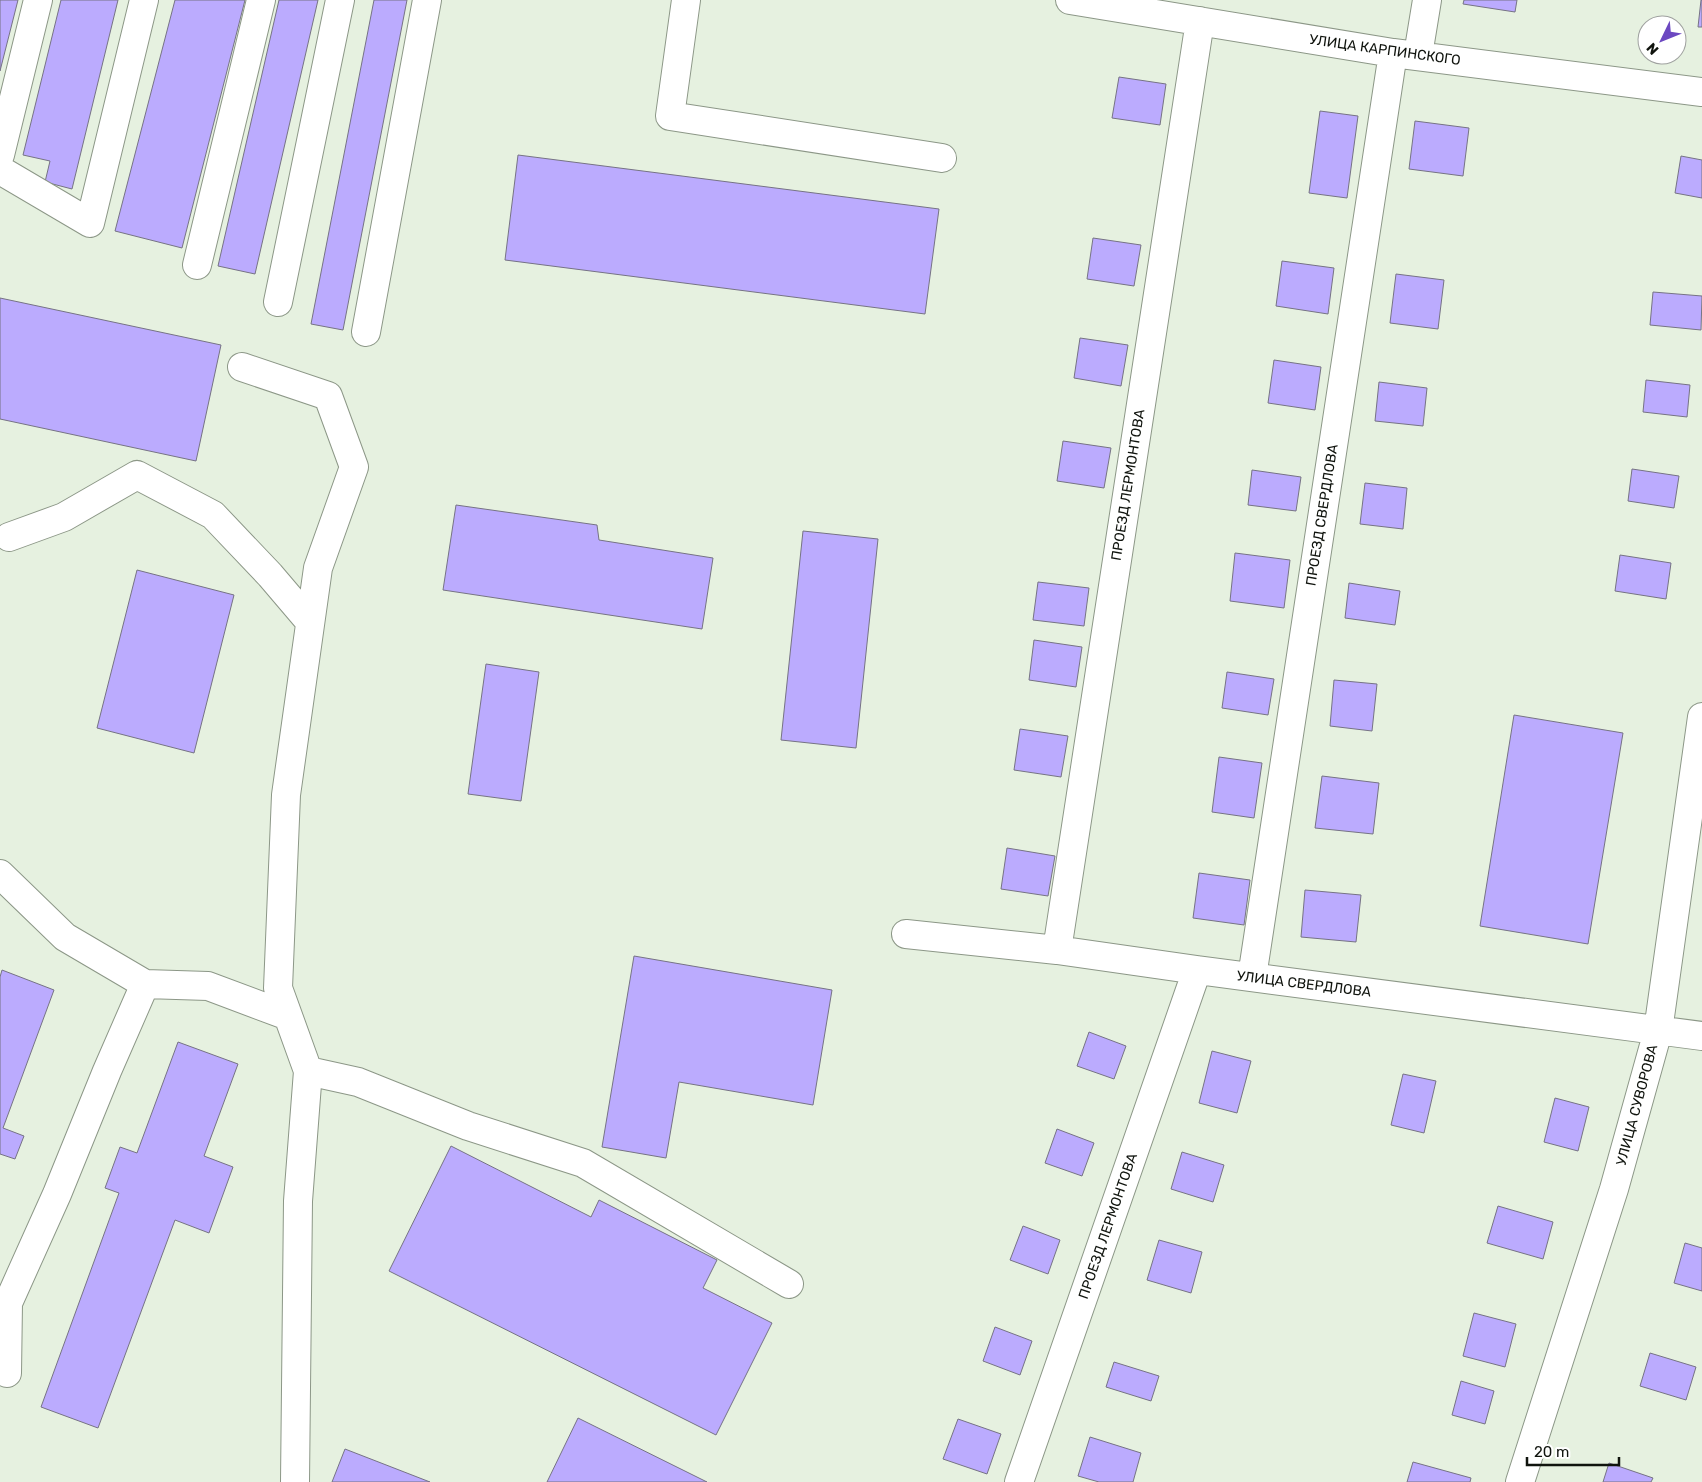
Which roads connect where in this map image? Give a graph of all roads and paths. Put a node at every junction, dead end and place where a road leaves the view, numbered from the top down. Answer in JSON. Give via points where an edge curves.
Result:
{"nodes":[{"id":1,"x":38,"y":0,"type":"edge"},
{"id":2,"x":144,"y":0,"type":"edge"},
{"id":3,"x":261,"y":0,"type":"edge"},
{"id":4,"x":340,"y":0,"type":"edge"},
{"id":5,"x":427,"y":0,"type":"edge"},
{"id":6,"x":686,"y":0,"type":"edge"},
{"id":7,"x":1070,"y":0,"type":"edge"},
{"id":8,"x":1426,"y":0,"type":"edge"},
{"id":9,"x":1200,"y":20,"type":"junction"},
{"id":10,"x":1406,"y":54,"type":"junction"},
{"id":11,"x":1702,"y":92,"type":"edge"},
{"id":12,"x":0,"y":156,"type":"edge"},
{"id":13,"x":942,"y":158,"type":"dead end"},
{"id":14,"x":0,"y":170,"type":"edge"},
{"id":15,"x":198,"y":264,"type":"dead end"},
{"id":16,"x":278,"y":302,"type":"dead end"},
{"id":17,"x":366,"y":332,"type":"dead end"},
{"id":18,"x":242,"y":368,"type":"dead end"},
{"id":19,"x":9,"y":537,"type":"dead end"},
{"id":20,"x":310,"y":622,"type":"junction"},
{"id":21,"x":1702,"y":717,"type":"edge"},
{"id":22,"x":0,"y":874,"type":"edge"},
{"id":23,"x":906,"y":934,"type":"dead end"},
{"id":24,"x":1057,"y":950,"type":"junction"},
{"id":25,"x":1197,"y":970,"type":"junction"},
{"id":26,"x":1252,"y":977,"type":"junction"},
{"id":27,"x":145,"y":984,"type":"junction"},
{"id":28,"x":288,"y":1016,"type":"junction"},
{"id":29,"x":1658,"y":1030,"type":"junction"},
{"id":30,"x":1702,"y":1036,"type":"edge"},
{"id":31,"x":308,"y":1071,"type":"junction"},
{"id":32,"x":789,"y":1284,"type":"dead end"},
{"id":33,"x":7,"y":1374,"type":"dead end"},
{"id":34,"x":296,"y":1482,"type":"edge"},
{"id":35,"x":1020,"y":1482,"type":"edge"},
{"id":36,"x":1520,"y":1482,"type":"edge"}],
"edges":[{"from":1,"to":12,"type":"street"},
{"from":2,"to":14,"type":"street","via":[[90,223]]},
{"from":3,"to":15,"type":"street"},
{"from":4,"to":16,"type":"street"},
{"from":5,"to":17,"type":"street"},
{"from":6,"to":13,"type":"street","via":[[670,116]]},
{"from":7,"to":9,"type":"street","name":"УЛИЦА КАРПИНСКОГО"},
{"from":8,"to":10,"type":"street","name":"ПРОЕЗД СВЕРДЛОВА"},
{"from":9,"to":10,"type":"street","name":"УЛИЦА КАРПИНСКОГО"},
{"from":9,"to":24,"type":"street","name":"ПРОЕЗД ЛЕРМОНТОВА"},
{"from":10,"to":11,"type":"street","name":"УЛИЦА КАРПИНСКОГО"},
{"from":10,"to":26,"type":"street","name":"ПРОЕЗД СВЕРДЛОВА"},
{"from":18,"to":20,"type":"street","via":[[328,396],[354,466],[318,568]]},
{"from":19,"to":20,"type":"street","via":[[64,517],[138,475],[213,515]]},
{"from":20,"to":28,"type":"street","via":[[286,795],[278,988]]},
{"from":21,"to":29,"type":"street","name":"УЛИЦА СУВОРОВА"},
{"from":22,"to":27,"type":"street","via":[[65,937]]},
{"from":23,"to":24,"type":"street","name":"УЛИЦА СВЕРДЛОВА"},
{"from":24,"to":25,"type":"street","name":"УЛИЦА СВЕРДЛОВА"},
{"from":25,"to":26,"type":"street","name":"УЛИЦА СВЕРДЛОВА"},
{"from":25,"to":35,"type":"street","name":"ПРОЕЗД ЛЕРМОНТОВА"},
{"from":26,"to":29,"type":"street","name":"УЛИЦА СВЕРДЛОВА"},
{"from":27,"to":28,"type":"street","via":[[208,986]]},
{"from":27,"to":33,"type":"street","via":[[8,1303]]},
{"from":28,"to":31,"type":"street"},
{"from":29,"to":30,"type":"street","name":"УЛИЦА СВЕРДЛОВА"},
{"from":29,"to":36,"type":"street","name":"УЛИЦА СУВОРОВА","via":[[1614,1189]]},
{"from":31,"to":32,"type":"street","via":[[358,1082],[468,1126],[583,1163]]},
{"from":31,"to":34,"type":"street","via":[[298,1201]]}]}
